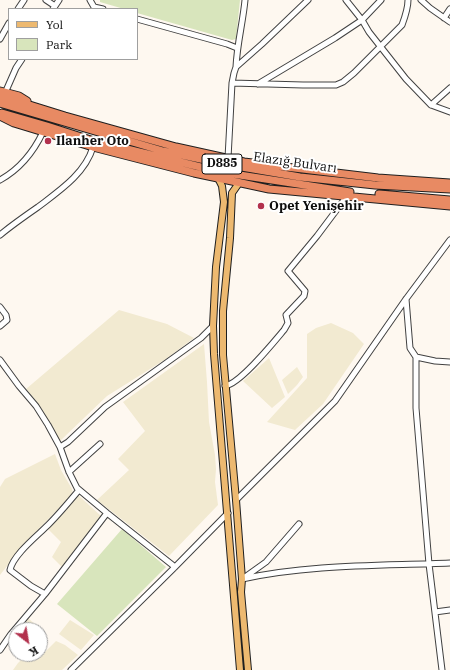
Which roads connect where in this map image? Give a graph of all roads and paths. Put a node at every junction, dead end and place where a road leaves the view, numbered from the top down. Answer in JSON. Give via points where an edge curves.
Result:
{"nodes":[{"id":1,"x":46,"y":0,"type":"edge"},
{"id":2,"x":59,"y":0,"type":"edge"},
{"id":3,"x":90,"y":0,"type":"edge"},
{"id":4,"x":245,"y":0,"type":"edge"},
{"id":5,"x":308,"y":0,"type":"edge"},
{"id":6,"x":346,"y":0,"type":"edge"},
{"id":7,"x":381,"y":0,"type":"edge"},
{"id":8,"x":408,"y":0,"type":"edge"},
{"id":9,"x":421,"y":0,"type":"edge"},
{"id":10,"x":54,"y":7,"type":"edge"},
{"id":11,"x":98,"y":8,"type":"edge"},
{"id":12,"x":450,"y":9,"type":"edge"},
{"id":13,"x":444,"y":18,"type":"junction"},
{"id":14,"x":138,"y":19,"type":"edge"},
{"id":15,"x":362,"y":20,"type":"junction"},
{"id":16,"x":450,"y":22,"type":"edge"},
{"id":17,"x":8,"y":26,"type":"edge"},
{"id":18,"x":0,"y":38,"type":"edge"},
{"id":19,"x":380,"y":46,"type":"junction"},
{"id":20,"x":237,"y":48,"type":"junction"},
{"id":21,"x":21,"y":60,"type":"edge"},
{"id":22,"x":236,"y":67,"type":"junction"},
{"id":23,"x":232,"y":83,"type":"junction"},
{"id":24,"x":257,"y":84,"type":"junction"},
{"id":25,"x":450,"y":88,"type":"edge"},
{"id":26,"x":2,"y":94,"type":"edge"},
{"id":27,"x":0,"y":103,"type":"edge"},
{"id":28,"x":431,"y":105,"type":"junction"},
{"id":29,"x":450,"y":112,"type":"edge"},
{"id":30,"x":0,"y":113,"type":"edge"},
{"id":31,"x":0,"y":116,"type":"edge"},
{"id":32,"x":44,"y":132,"type":"junction"},
{"id":33,"x":93,"y":147,"type":"junction"},
{"id":34,"x":228,"y":158,"type":"junction"},
{"id":35,"x":218,"y":178,"type":"junction"},
{"id":36,"x":0,"y":180,"type":"edge"},
{"id":37,"x":239,"y":183,"type":"junction"},
{"id":38,"x":450,"y":183,"type":"edge"},
{"id":39,"x":450,"y":189,"type":"edge"},
{"id":40,"x":347,"y":196,"type":"junction"},
{"id":41,"x":450,"y":200,"type":"edge"},
{"id":42,"x":450,"y":206,"type":"edge"},
{"id":43,"x":0,"y":234,"type":"edge"},
{"id":44,"x":450,"y":240,"type":"edge"},
{"id":45,"x":406,"y":299,"type":"junction"},
{"id":46,"x":0,"y":307,"type":"edge"},
{"id":47,"x":0,"y":326,"type":"edge"},
{"id":48,"x":213,"y":326,"type":"junction"},
{"id":49,"x":416,"y":357,"type":"junction"},
{"id":50,"x":0,"y":360,"type":"edge"},
{"id":51,"x":450,"y":362,"type":"edge"},
{"id":52,"x":225,"y":386,"type":"junction"},
{"id":53,"x":100,"y":444,"type":"dead end"},
{"id":54,"x":60,"y":447,"type":"junction"},
{"id":55,"x":69,"y":472,"type":"junction"},
{"id":56,"x":79,"y":490,"type":"junction"},
{"id":57,"x":236,"y":500,"type":"junction"},
{"id":58,"x":107,"y":513,"type":"junction"},
{"id":59,"x":228,"y":513,"type":"junction"},
{"id":60,"x":299,"y":524,"type":"dead end"},
{"id":61,"x":450,"y":563,"type":"edge"},
{"id":62,"x":430,"y":564,"type":"junction"},
{"id":63,"x":175,"y":567,"type":"junction"},
{"id":64,"x":242,"y":579,"type":"junction"},
{"id":65,"x":44,"y":594,"type":"junction"},
{"id":66,"x":450,"y":610,"type":"edge"},
{"id":67,"x":435,"y":612,"type":"junction"},
{"id":68,"x":0,"y":650,"type":"edge"},
{"id":69,"x":71,"y":670,"type":"edge"},
{"id":70,"x":240,"y":670,"type":"edge"},
{"id":71,"x":248,"y":670,"type":"edge"},
{"id":72,"x":442,"y":670,"type":"edge"}],
"edges":[{"from":1,"to":10,"type":"street"},
{"from":2,"to":10,"type":"street"},
{"from":3,"to":11,"type":"street","via":[[94,7]]},
{"from":4,"to":20,"type":"street"},
{"from":5,"to":22,"type":"street"},
{"from":6,"to":15,"type":"street"},
{"from":7,"to":15,"type":"street"},
{"from":8,"to":19,"type":"street","via":[[402,25]]},
{"from":9,"to":13,"type":"street"},
{"from":12,"to":13,"type":"street"},
{"from":13,"to":16,"type":"street"},
{"from":14,"to":20,"type":"street"},
{"from":15,"to":19,"type":"street"},
{"from":15,"to":24,"type":"street"},
{"from":17,"to":18,"type":"street"},
{"from":19,"to":24,"type":"street","via":[[354,73],[336,85]]},
{"from":19,"to":28,"type":"street"},
{"from":20,"to":22,"type":"street"},
{"from":21,"to":26,"type":"street"},
{"from":22,"to":23,"type":"street"},
{"from":23,"to":24,"type":"street"},
{"from":23,"to":34,"type":"street"},
{"from":25,"to":28,"type":"street"},
{"from":26,"to":34,"type":"highway","via":[[7,98],[176,148]]},
{"from":27,"to":39,"type":"highway","name":"Elazığ Bulvarı","number":"D885","via":[[163,151],[224,164],[300,177]]},
{"from":28,"to":29,"type":"street"},
{"from":30,"to":41,"type":"highway","name":"Elazığ Bulvarı","number":"D885","via":[[94,141],[233,174],[363,193]]},
{"from":31,"to":32,"type":"highway"},
{"from":32,"to":33,"type":"highway"},
{"from":32,"to":36,"type":"street","via":[[25,161]]},
{"from":33,"to":35,"type":"highway"},
{"from":33,"to":43,"type":"street","via":[[83,167],[71,181]]},
{"from":34,"to":38,"type":"highway","via":[[378,178]]},
{"from":35,"to":37,"type":"highway"},
{"from":35,"to":48,"type":"main road","via":[[224,202],[216,267]]},
{"from":37,"to":40,"type":"highway"},
{"from":37,"to":52,"type":"main road","via":[[232,193],[222,312]]},
{"from":40,"to":42,"type":"highway"},
{"from":40,"to":52,"type":"street","via":[[288,271],[305,293],[286,315],[288,323],[284,330],[244,374],[230,386]]},
{"from":44,"to":45,"type":"street"},
{"from":45,"to":49,"type":"street","via":[[410,348]]},
{"from":45,"to":57,"type":"street","via":[[335,401]]},
{"from":46,"to":47,"type":"street","via":[[7,320]]},
{"from":48,"to":54,"type":"street","via":[[201,338],[105,407]]},
{"from":48,"to":59,"type":"main road"},
{"from":49,"to":51,"type":"street"},
{"from":49,"to":62,"type":"street","via":[[416,408]]},
{"from":50,"to":54,"type":"street","via":[[36,406]]},
{"from":52,"to":57,"type":"main road"},
{"from":53,"to":55,"type":"street"},
{"from":54,"to":55,"type":"street"},
{"from":55,"to":56,"type":"street"},
{"from":56,"to":58,"type":"street"},
{"from":56,"to":65,"type":"street","via":[[10,566],[10,570]]},
{"from":57,"to":64,"type":"main road"},
{"from":58,"to":63,"type":"street"},
{"from":58,"to":65,"type":"street"},
{"from":59,"to":63,"type":"street"},
{"from":59,"to":70,"type":"main road"},
{"from":60,"to":64,"type":"street","via":[[266,562]]},
{"from":61,"to":62,"type":"street"},
{"from":62,"to":64,"type":"street","via":[[353,566],[266,574]]},
{"from":62,"to":67,"type":"street"},
{"from":63,"to":69,"type":"street"},
{"from":64,"to":71,"type":"main road"},
{"from":65,"to":68,"type":"street"},
{"from":66,"to":67,"type":"street"},
{"from":67,"to":72,"type":"street"}]}
